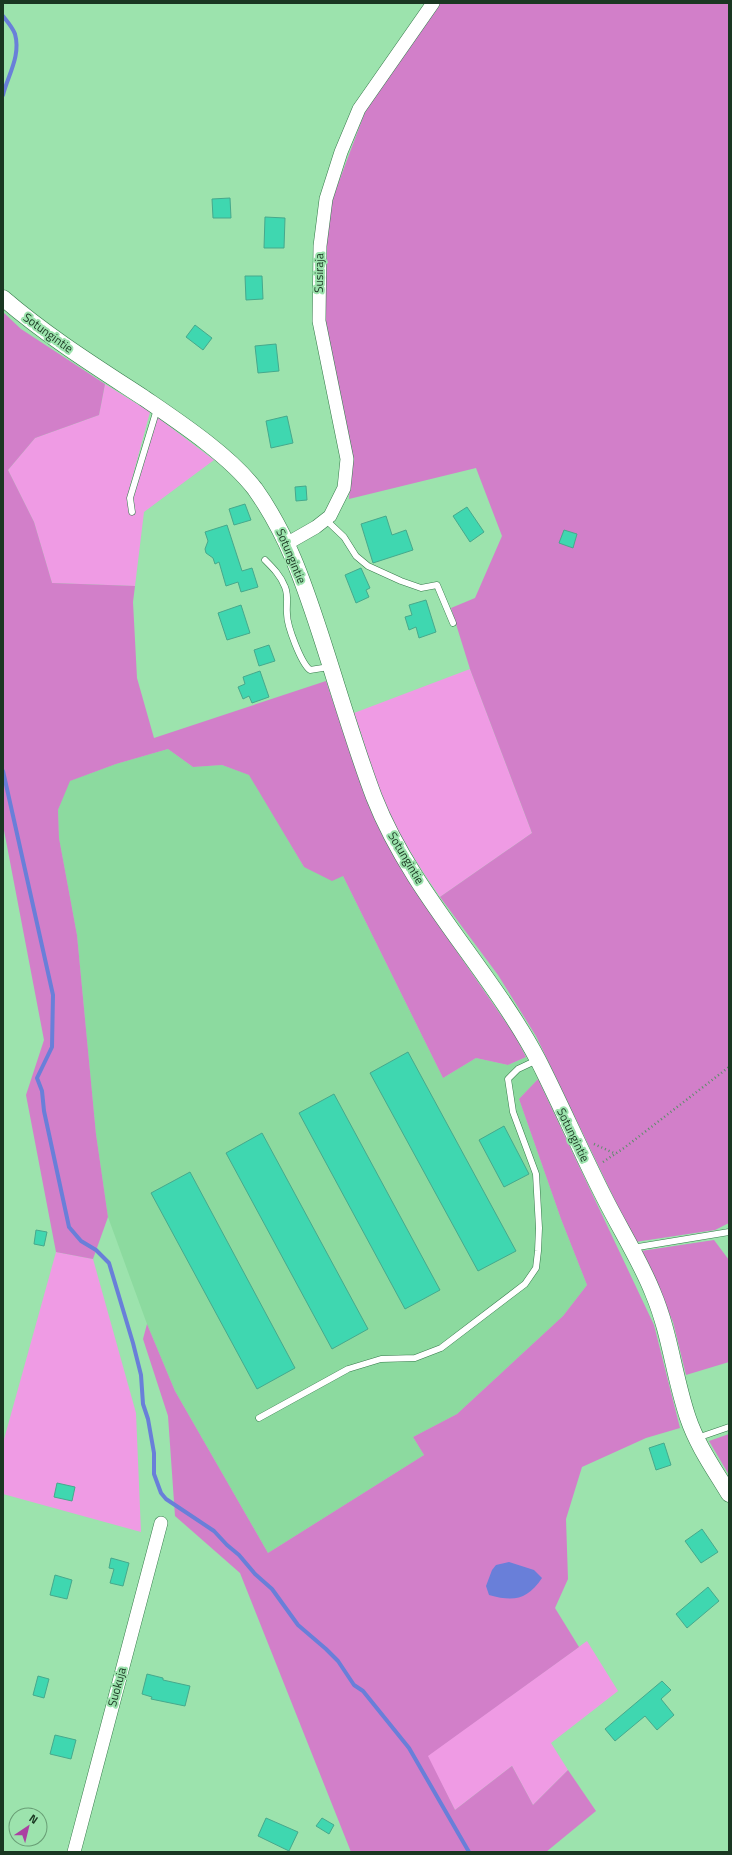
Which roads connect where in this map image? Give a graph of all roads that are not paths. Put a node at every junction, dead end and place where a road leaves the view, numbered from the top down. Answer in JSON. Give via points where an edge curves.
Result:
{"nodes":[{"id":1,"x":432,"y":3,"type":"edge"},
{"id":2,"x":3,"y":298,"type":"edge"},
{"id":3,"x":157,"y":407,"type":"junction"},
{"id":4,"x":132,"y":512,"type":"dead end"},
{"id":5,"x":326,"y":520,"type":"junction"},
{"id":6,"x":288,"y":543,"type":"junction"},
{"id":7,"x":265,"y":560,"type":"dead end"},
{"id":8,"x":453,"y":623,"type":"dead end"},
{"id":9,"x":331,"y":666,"type":"junction"},
{"id":10,"x":537,"y":1060,"type":"junction"},
{"id":11,"x":729,"y":1232,"type":"edge"},
{"id":12,"x":630,"y":1248,"type":"junction"},
{"id":13,"x":259,"y":1418,"type":"dead end"},
{"id":14,"x":729,"y":1427,"type":"edge"},
{"id":15,"x":695,"y":1438,"type":"junction"},
{"id":16,"x":729,"y":1494,"type":"edge"},
{"id":17,"x":161,"y":1523,"type":"dead end"},
{"id":18,"x":74,"y":1852,"type":"edge"}],
"edges":[{"from":1,"to":5,"type":"street","name":"Susiraja","via":[[360,109],[341,152],[326,199],[320,246],[318,320],[347,459],[344,488]]},
{"from":2,"to":3,"type":"street","name":"Sotungintie","via":[[67,348]]},
{"from":3,"to":4,"type":"lane","via":[[130,498]]},
{"from":3,"to":6,"type":"street","name":"Sotungintie","via":[[219,453],[252,486]]},
{"from":5,"to":6,"type":"street","name":"Susiraja"},
{"from":5,"to":8,"type":"lane","via":[[344,537],[356,556],[368,566],[421,588],[437,585]]},
{"from":6,"to":9,"type":"street","name":"Sotungintie"},
{"from":7,"to":9,"type":"lane","via":[[282,579],[286,588],[287,615],[305,666],[310,670],[316,670]]},
{"from":9,"to":10,"type":"street","name":"Sotungintie","via":[[374,798],[393,838],[434,904],[496,992]]},
{"from":10,"to":12,"type":"street","name":"Sotungintie"},
{"from":10,"to":13,"type":"lane","via":[[518,1069],[508,1078],[513,1112],[536,1174],[538,1251],[536,1268],[525,1284],[441,1348],[415,1358],[381,1359],[348,1369]]},
{"from":11,"to":12,"type":"lane"},
{"from":12,"to":15,"type":"street","name":"Sotungintie","via":[[654,1293]]},
{"from":14,"to":15,"type":"lane"},
{"from":15,"to":16,"type":"street","name":"Sotungintie"},
{"from":17,"to":18,"type":"street","name":"Suokuja"}]}
